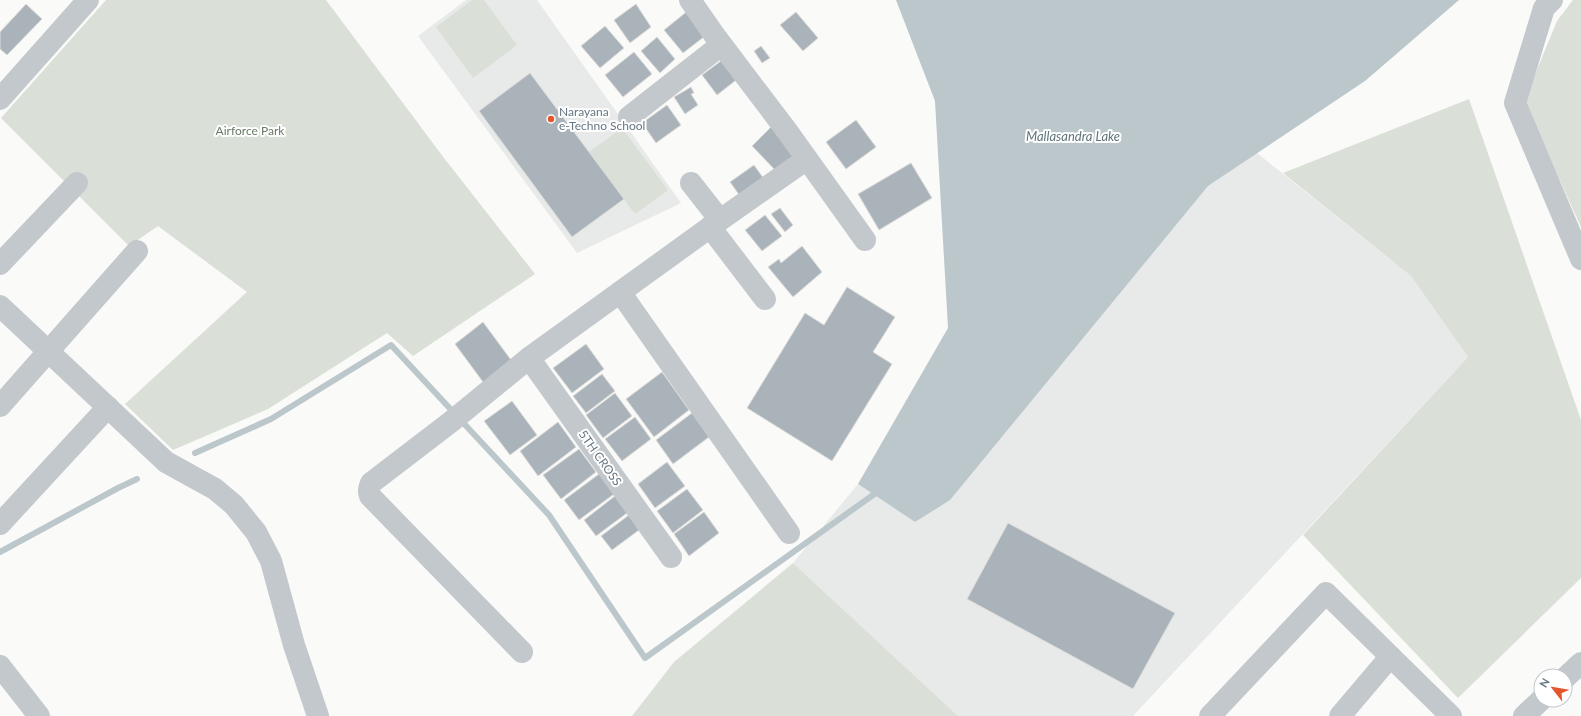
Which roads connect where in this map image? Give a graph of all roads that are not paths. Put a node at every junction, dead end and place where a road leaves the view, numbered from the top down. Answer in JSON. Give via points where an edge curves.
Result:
{"nodes":[{"id":1,"x":88,"y":0,"type":"edge"},
{"id":2,"x":690,"y":0,"type":"edge"},
{"id":3,"x":1552,"y":0,"type":"edge"},
{"id":4,"x":722,"y":45,"type":"junction"},
{"id":5,"x":0,"y":99,"type":"edge"},
{"id":6,"x":630,"y":117,"type":"dead end"},
{"id":7,"x":807,"y":159,"type":"junction"},
{"id":8,"x":76,"y":183,"type":"dead end"},
{"id":9,"x":691,"y":183,"type":"dead end"},
{"id":10,"x":715,"y":223,"type":"junction"},
{"id":11,"x":865,"y":240,"type":"dead end"},
{"id":12,"x":137,"y":251,"type":"dead end"},
{"id":13,"x":1581,"y":259,"type":"edge"},
{"id":14,"x":0,"y":264,"type":"edge"},
{"id":15,"x":620,"y":292,"type":"junction"},
{"id":16,"x":765,"y":299,"type":"dead end"},
{"id":17,"x":0,"y":306,"type":"edge"},
{"id":18,"x":48,"y":351,"type":"junction"},
{"id":19,"x":529,"y":358,"type":"junction"},
{"id":20,"x":0,"y":406,"type":"edge"},
{"id":21,"x":108,"y":407,"type":"junction"},
{"id":22,"x":0,"y":524,"type":"edge"},
{"id":23,"x":789,"y":533,"type":"dead end"},
{"id":24,"x":671,"y":558,"type":"dead end"},
{"id":25,"x":522,"y":652,"type":"dead end"},
{"id":26,"x":1390,"y":657,"type":"junction"},
{"id":27,"x":1581,"y":663,"type":"edge"},
{"id":28,"x":0,"y":666,"type":"edge"},
{"id":29,"x":1573,"y":670,"type":"edge"},
{"id":30,"x":1533,"y":708,"type":"edge"},
{"id":31,"x":39,"y":716,"type":"edge"},
{"id":32,"x":318,"y":716,"type":"edge"},
{"id":33,"x":1210,"y":716,"type":"edge"},
{"id":34,"x":1340,"y":716,"type":"edge"},
{"id":35,"x":1451,"y":716,"type":"edge"},
{"id":36,"x":1524,"y":716,"type":"edge"}],
"edges":[{"from":1,"to":5,"type":"street"},
{"from":2,"to":4,"type":"street"},
{"from":3,"to":13,"type":"street","via":[[1544,8],[1515,103]]},
{"from":4,"to":6,"type":"street"},
{"from":4,"to":7,"type":"street"},
{"from":7,"to":10,"type":"street"},
{"from":7,"to":11,"type":"street"},
{"from":8,"to":14,"type":"street"},
{"from":9,"to":10,"type":"street"},
{"from":10,"to":15,"type":"street"},
{"from":10,"to":16,"type":"street"},
{"from":12,"to":18,"type":"street"},
{"from":15,"to":19,"type":"street"},
{"from":15,"to":23,"type":"street"},
{"from":17,"to":18,"type":"street"},
{"from":18,"to":20,"type":"street"},
{"from":18,"to":21,"type":"street"},
{"from":19,"to":24,"type":"street","name":"5TH CROSS"},
{"from":19,"to":25,"type":"street","via":[[372,483],[368,492]]},
{"from":21,"to":22,"type":"street"},
{"from":21,"to":32,"type":"street","via":[[166,462],[215,489],[234,505],[256,532],[271,560],[294,645]]},
{"from":26,"to":33,"type":"street","via":[[1326,593]]},
{"from":26,"to":34,"type":"street"},
{"from":26,"to":35,"type":"street"},
{"from":27,"to":29,"type":"street"},
{"from":28,"to":31,"type":"street"},
{"from":30,"to":36,"type":"street"}]}
